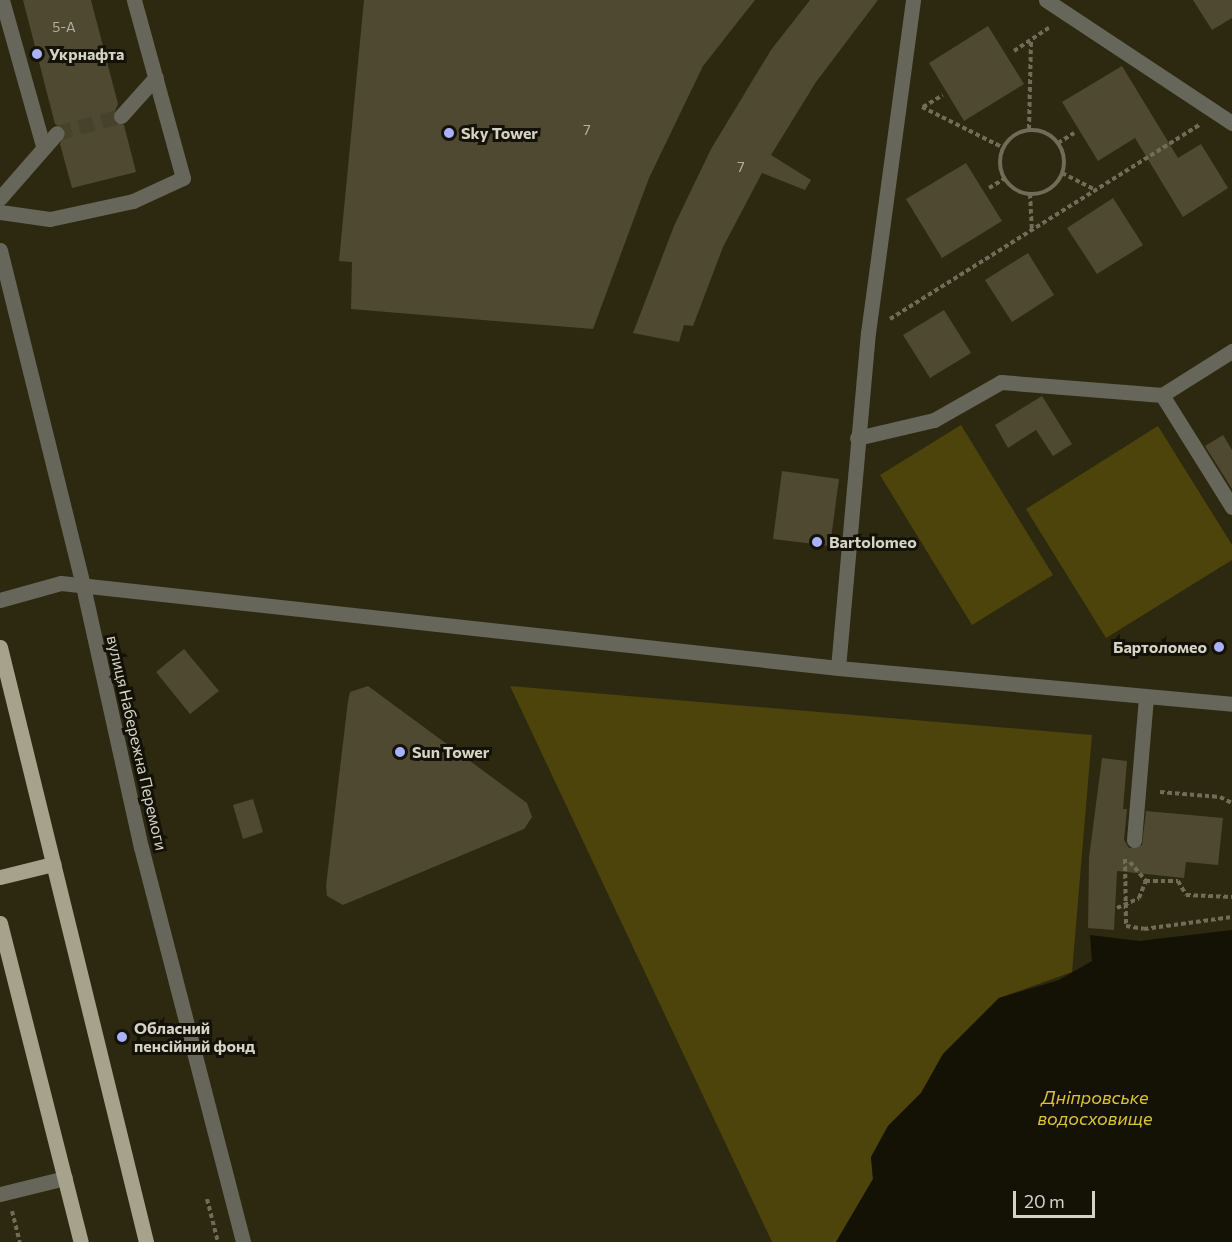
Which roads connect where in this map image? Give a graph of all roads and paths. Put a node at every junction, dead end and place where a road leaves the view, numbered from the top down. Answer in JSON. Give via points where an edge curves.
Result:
{"nodes":[{"id":1,"x":2,"y":0,"type":"edge"},
{"id":2,"x":134,"y":0,"type":"edge"},
{"id":3,"x":913,"y":0,"type":"edge"},
{"id":4,"x":1046,"y":0,"type":"edge"},
{"id":5,"x":1068,"y":15,"type":"junction"},
{"id":6,"x":1031,"y":40,"type":"junction"},
{"id":7,"x":1014,"y":51,"type":"dead end"},
{"id":8,"x":156,"y":77,"type":"junction"},
{"id":9,"x":922,"y":107,"type":"dead end"},
{"id":10,"x":1217,"y":113,"type":"junction"},
{"id":11,"x":121,"y":116,"type":"tunnel mouth"},
{"id":12,"x":1232,"y":123,"type":"edge"},
{"id":13,"x":1029,"y":129,"type":"junction"},
{"id":14,"x":57,"y":133,"type":"tunnel mouth"},
{"id":15,"x":1074,"y":134,"type":"dead end"},
{"id":16,"x":1058,"y":143,"type":"junction"},
{"id":17,"x":43,"y":146,"type":"junction"},
{"id":18,"x":1002,"y":147,"type":"junction"},
{"id":19,"x":1062,"y":173,"type":"junction"},
{"id":20,"x":1004,"y":179,"type":"junction"},
{"id":21,"x":989,"y":188,"type":"dead end"},
{"id":22,"x":1095,"y":190,"type":"junction"},
{"id":23,"x":1030,"y":194,"type":"junction"},
{"id":24,"x":0,"y":198,"type":"edge"},
{"id":25,"x":0,"y":212,"type":"edge"},
{"id":26,"x":1032,"y":229,"type":"junction"},
{"id":27,"x":0,"y":250,"type":"edge"},
{"id":28,"x":868,"y":333,"type":"junction"},
{"id":29,"x":1232,"y":351,"type":"edge"},
{"id":30,"x":1162,"y":396,"type":"junction"},
{"id":31,"x":857,"y":438,"type":"junction"},
{"id":32,"x":1232,"y":507,"type":"edge"},
{"id":33,"x":83,"y":586,"type":"junction"},
{"id":34,"x":0,"y":600,"type":"edge"},
{"id":35,"x":0,"y":647,"type":"edge"},
{"id":36,"x":838,"y":668,"type":"junction"},
{"id":37,"x":1146,"y":696,"type":"junction"},
{"id":38,"x":1232,"y":704,"type":"edge"},
{"id":39,"x":1138,"y":790,"type":"junction"},
{"id":40,"x":1232,"y":803,"type":"edge"},
{"id":41,"x":1134,"y":840,"type":"joint"},
{"id":42,"x":1125,"y":856,"type":"junction"},
{"id":43,"x":53,"y":864,"type":"junction"},
{"id":44,"x":0,"y":877,"type":"edge"},
{"id":45,"x":1146,"y":880,"type":"junction"},
{"id":46,"x":1232,"y":897,"type":"edge"},
{"id":47,"x":1125,"y":905,"type":"junction"},
{"id":48,"x":1117,"y":908,"type":"dead end"},
{"id":49,"x":1232,"y":917,"type":"edge"},
{"id":50,"x":0,"y":923,"type":"edge"},
{"id":51,"x":65,"y":1178,"type":"junction"},
{"id":52,"x":0,"y":1194,"type":"edge"},
{"id":53,"x":81,"y":1242,"type":"edge"},
{"id":54,"x":146,"y":1242,"type":"edge"},
{"id":55,"x":243,"y":1242,"type":"edge"}],
"edges":[{"from":1,"to":17,"type":"street"},
{"from":2,"to":8,"type":"street"},
{"from":3,"to":28,"type":"street"},
{"from":4,"to":5,"type":"street"},
{"from":5,"to":6,"type":"path"},
{"from":5,"to":10,"type":"street"},
{"from":6,"to":7,"type":"path"},
{"from":6,"to":13,"type":"path"},
{"from":8,"to":11,"type":"street"},
{"from":8,"to":25,"type":"street","via":[[183,178],[133,201],[50,219]]},
{"from":9,"to":18,"type":"path"},
{"from":10,"to":12,"type":"street"},
{"from":10,"to":22,"type":"path"},
{"from":13,"to":16,"type":"path","via":[[1050,135]]},
{"from":13,"to":18,"type":"path","via":[[1018,132]]},
{"from":14,"to":17,"type":"street"},
{"from":15,"to":16,"type":"path"},
{"from":16,"to":19,"type":"path"},
{"from":17,"to":24,"type":"street"},
{"from":18,"to":20,"type":"path","via":[[999,158]]},
{"from":19,"to":22,"type":"path"},
{"from":19,"to":23,"type":"path","via":[[1049,189]]},
{"from":20,"to":21,"type":"path"},
{"from":20,"to":23,"type":"path"},
{"from":22,"to":26,"type":"path"},
{"from":23,"to":26,"type":"path"},
{"from":26,"to":28,"type":"path"},
{"from":27,"to":33,"type":"street","name":"вулиця Набережна Перемоги"},
{"from":28,"to":31,"type":"street"},
{"from":29,"to":30,"type":"street"},
{"from":30,"to":31,"type":"street","via":[[1001,382],[934,420]]},
{"from":30,"to":32,"type":"street"},
{"from":31,"to":36,"type":"street"},
{"from":33,"to":34,"type":"street","via":[[61,583]]},
{"from":33,"to":36,"type":"street"},
{"from":33,"to":55,"type":"street","name":"вулиця Набережна Перемоги","via":[[141,847]]},
{"from":35,"to":43,"type":"main road"},
{"from":36,"to":37,"type":"street"},
{"from":37,"to":38,"type":"street"},
{"from":37,"to":39,"type":"street"},
{"from":39,"to":40,"type":"path","via":[[1220,797]]},
{"from":39,"to":41,"type":"street"},
{"from":41,"to":42,"type":"path"},
{"from":42,"to":45,"type":"path"},
{"from":42,"to":47,"type":"path"},
{"from":43,"to":44,"type":"main road"},
{"from":43,"to":54,"type":"main road"},
{"from":45,"to":46,"type":"path","via":[[1178,881],[1186,895]]},
{"from":45,"to":47,"type":"path","via":[[1139,898]]},
{"from":47,"to":48,"type":"path"},
{"from":47,"to":49,"type":"path","via":[[1126,926],[1144,929]]},
{"from":50,"to":51,"type":"main road"},
{"from":51,"to":52,"type":"street"},
{"from":51,"to":53,"type":"main road"}]}
